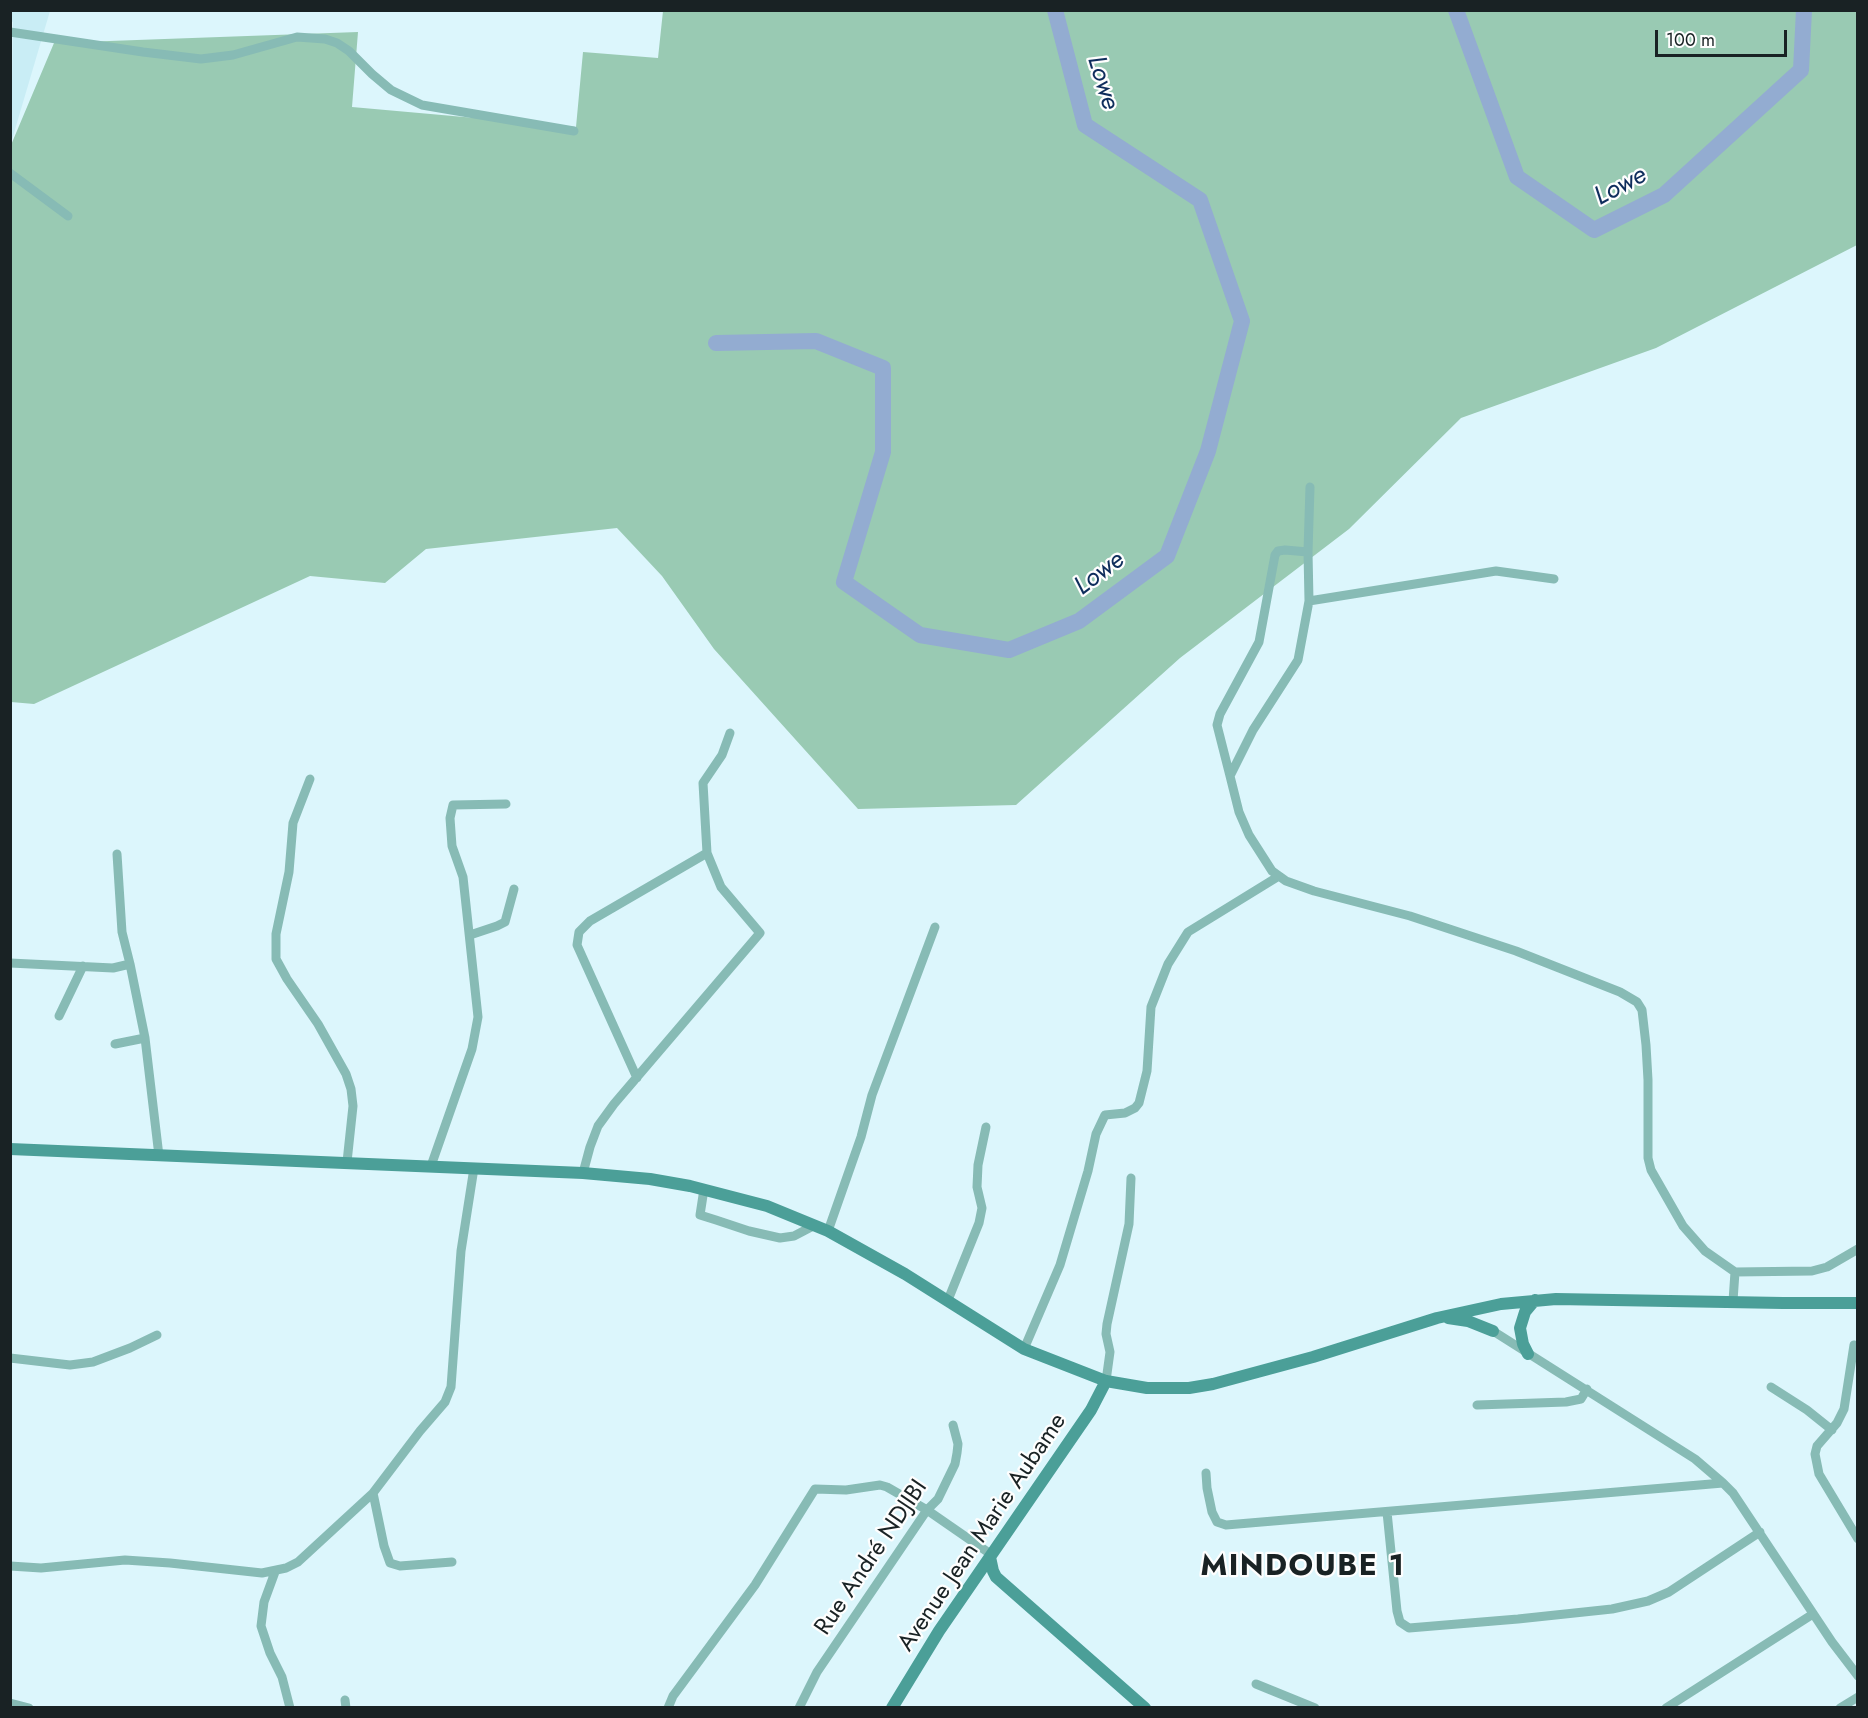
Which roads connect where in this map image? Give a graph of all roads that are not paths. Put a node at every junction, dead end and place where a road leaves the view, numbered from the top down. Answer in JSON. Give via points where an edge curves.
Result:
{"nodes":[{"id":1,"x":10,"y":32,"type":"edge"},
{"id":2,"x":574,"y":131,"type":"dead end"},
{"id":3,"x":10,"y":173,"type":"edge"},
{"id":4,"x":68,"y":216,"type":"dead end"},
{"id":5,"x":1310,"y":487,"type":"dead end"},
{"id":6,"x":1308,"y":552,"type":"junction"},
{"id":7,"x":1554,"y":579,"type":"dead end"},
{"id":8,"x":1309,"y":601,"type":"junction"},
{"id":9,"x":730,"y":733,"type":"dead end"},
{"id":10,"x":1230,"y":776,"type":"junction"},
{"id":11,"x":310,"y":779,"type":"dead end"},
{"id":12,"x":506,"y":804,"type":"dead end"},
{"id":13,"x":707,"y":853,"type":"junction"},
{"id":14,"x":117,"y":854,"type":"dead end"},
{"id":15,"x":1279,"y":876,"type":"junction"},
{"id":16,"x":514,"y":889,"type":"dead end"},
{"id":17,"x":935,"y":927,"type":"dead end"},
{"id":18,"x":470,"y":935,"type":"junction"},
{"id":19,"x":10,"y":963,"type":"edge"},
{"id":20,"x":130,"y":964,"type":"junction"},
{"id":21,"x":83,"y":966,"type":"junction"},
{"id":22,"x":59,"y":1016,"type":"dead end"},
{"id":23,"x":145,"y":1038,"type":"junction"},
{"id":24,"x":115,"y":1044,"type":"dead end"},
{"id":25,"x":637,"y":1078,"type":"junction"},
{"id":26,"x":986,"y":1127,"type":"dead end"},
{"id":27,"x":10,"y":1149,"type":"edge"},
{"id":28,"x":159,"y":1156,"type":"junction"},
{"id":29,"x":347,"y":1162,"type":"junction"},
{"id":30,"x":431,"y":1166,"type":"junction"},
{"id":31,"x":474,"y":1168,"type":"junction"},
{"id":32,"x":583,"y":1173,"type":"junction"},
{"id":33,"x":1131,"y":1178,"type":"dead end"},
{"id":34,"x":704,"y":1190,"type":"junction"},
{"id":35,"x":815,"y":1225,"type":"junction"},
{"id":36,"x":828,"y":1231,"type":"junction"},
{"id":37,"x":1857,"y":1249,"type":"edge"},
{"id":38,"x":1736,"y":1272,"type":"junction"},
{"id":39,"x":948,"y":1300,"type":"junction"},
{"id":40,"x":1536,"y":1300,"type":"junction"},
{"id":41,"x":1733,"y":1301,"type":"junction"},
{"id":42,"x":1857,"y":1303,"type":"edge"},
{"id":43,"x":1490,"y":1306,"type":"junction"},
{"id":44,"x":1437,"y":1318,"type":"junction"},
{"id":45,"x":1493,"y":1331,"type":"junction"},
{"id":46,"x":157,"y":1335,"type":"dead end"},
{"id":47,"x":1854,"y":1345,"type":"dead end"},
{"id":48,"x":1024,"y":1349,"type":"junction"},
{"id":49,"x":1528,"y":1354,"type":"junction"},
{"id":50,"x":10,"y":1358,"type":"edge"},
{"id":51,"x":1106,"y":1381,"type":"junction"},
{"id":52,"x":1771,"y":1387,"type":"dead end"},
{"id":53,"x":1587,"y":1389,"type":"junction"},
{"id":54,"x":1478,"y":1405,"type":"dead end"},
{"id":55,"x":953,"y":1425,"type":"dead end"},
{"id":56,"x":1832,"y":1430,"type":"junction"},
{"id":57,"x":1206,"y":1473,"type":"dead end"},
{"id":58,"x":1723,"y":1483,"type":"junction"},
{"id":59,"x":373,"y":1493,"type":"junction"},
{"id":60,"x":927,"y":1510,"type":"junction"},
{"id":61,"x":1387,"y":1512,"type":"junction"},
{"id":62,"x":1760,"y":1532,"type":"junction"},
{"id":63,"x":1857,"y":1539,"type":"edge"},
{"id":64,"x":991,"y":1556,"type":"junction"},
{"id":65,"x":452,"y":1562,"type":"dead end"},
{"id":66,"x":10,"y":1566,"type":"edge"},
{"id":67,"x":275,"y":1572,"type":"junction"},
{"id":68,"x":996,"y":1577,"type":"junction"},
{"id":69,"x":974,"y":1579,"type":"junction"},
{"id":70,"x":1813,"y":1614,"type":"junction"},
{"id":71,"x":1857,"y":1676,"type":"edge"},
{"id":72,"x":1256,"y":1684,"type":"dead end"},
{"id":73,"x":1857,"y":1696,"type":"edge"},
{"id":74,"x":10,"y":1703,"type":"edge"},
{"id":75,"x":29,"y":1707,"type":"edge"},
{"id":76,"x":290,"y":1707,"type":"edge"},
{"id":77,"x":668,"y":1707,"type":"edge"},
{"id":78,"x":799,"y":1707,"type":"edge"},
{"id":79,"x":892,"y":1707,"type":"edge"},
{"id":80,"x":1145,"y":1707,"type":"edge"},
{"id":81,"x":1315,"y":1707,"type":"edge"},
{"id":82,"x":1666,"y":1707,"type":"edge"},
{"id":83,"x":1840,"y":1707,"type":"edge"}],
"edges":[{"from":1,"to":2,"type":"street","via":[[201,59],[233,55],[297,37],[326,39],[349,51],[391,90],[422,105]]},
{"from":3,"to":4,"type":"street"},
{"from":5,"to":6,"type":"street"},
{"from":6,"to":8,"type":"street"},
{"from":6,"to":10,"type":"street","via":[[1285,550],[1275,555],[1259,642],[1217,725]]},
{"from":7,"to":8,"type":"street","via":[[1496,571]]},
{"from":8,"to":10,"type":"street","via":[[1298,660],[1253,730]]},
{"from":9,"to":13,"type":"street","via":[[722,755],[703,783]]},
{"from":10,"to":15,"type":"street","via":[[1249,835]]},
{"from":11,"to":29,"type":"street","via":[[293,823],[276,934],[276,959],[349,1082],[353,1106]]},
{"from":12,"to":18,"type":"street","via":[[453,805],[452,846],[463,877]]},
{"from":13,"to":25,"type":"street","via":[[721,887],[760,933]]},
{"from":13,"to":25,"type":"street","via":[[590,921],[579,932],[577,945]]},
{"from":14,"to":20,"type":"street","via":[[122,932]]},
{"from":15,"to":38,"type":"street","via":[[1314,891],[1410,916],[1516,951],[1637,1002],[1642,1010],[1646,1045],[1651,1170],[1683,1226],[1705,1251]]},
{"from":15,"to":48,"type":"street","via":[[1188,932],[1168,964],[1151,1007],[1148,1071],[1142,1098],[1125,1113],[1105,1115],[1096,1134],[1060,1265]]},
{"from":16,"to":18,"type":"street","via":[[505,922]]},
{"from":17,"to":36,"type":"street","via":[[872,1095]]},
{"from":18,"to":30,"type":"street","via":[[478,1017],[472,1049]]},
{"from":19,"to":21,"type":"street"},
{"from":20,"to":21,"type":"street","via":[[113,968]]},
{"from":20,"to":23,"type":"street"},
{"from":21,"to":22,"type":"street"},
{"from":23,"to":24,"type":"street"},
{"from":23,"to":28,"type":"street"},
{"from":25,"to":32,"type":"street","via":[[598,1126]]},
{"from":26,"to":39,"type":"street","via":[[978,1165],[982,1208],[979,1223]]},
{"from":27,"to":28,"type":"street"},
{"from":28,"to":29,"type":"street"},
{"from":29,"to":30,"type":"street"},
{"from":30,"to":31,"type":"street"},
{"from":31,"to":32,"type":"street"},
{"from":31,"to":59,"type":"street","via":[[461,1251],[451,1387],[445,1402]]},
{"from":32,"to":34,"type":"street","via":[[650,1179]]},
{"from":33,"to":51,"type":"street","via":[[1129,1224],[1107,1324],[1110,1352]]},
{"from":34,"to":35,"type":"street","via":[[767,1206]]},
{"from":34,"to":35,"type":"street","via":[[700,1215],[749,1231],[785,1238]]},
{"from":35,"to":36,"type":"street"},
{"from":36,"to":39,"type":"street"},
{"from":37,"to":38,"type":"street","via":[[1812,1271]]},
{"from":38,"to":41,"type":"street"},
{"from":39,"to":48,"type":"street"},
{"from":40,"to":41,"type":"street"},
{"from":40,"to":43,"type":"street"},
{"from":40,"to":49,"type":"street","via":[[1525,1312],[1520,1328]]},
{"from":41,"to":42,"type":"street"},
{"from":43,"to":44,"type":"street"},
{"from":43,"to":45,"type":"street","via":[[1486,1316]]},
{"from":44,"to":45,"type":"street","via":[[1461,1320]]},
{"from":44,"to":51,"type":"street","via":[[1213,1384],[1167,1390]]},
{"from":45,"to":49,"type":"street"},
{"from":46,"to":50,"type":"street","via":[[93,1362],[70,1365]]},
{"from":47,"to":56,"type":"street","via":[[1844,1409]]},
{"from":48,"to":51,"type":"street"},
{"from":49,"to":53,"type":"street"},
{"from":51,"to":64,"type":"street","name":"Avenue Jean Marie Aubame","via":[[1092,1410]]},
{"from":52,"to":56,"type":"street"},
{"from":53,"to":54,"type":"street","via":[[1581,1399],[1566,1402]]},
{"from":53,"to":58,"type":"street","via":[[1695,1459]]},
{"from":55,"to":60,"type":"street","name":"Rue André NDJIBI","via":[[958,1444],[955,1464],[938,1499]]},
{"from":56,"to":63,"type":"street","via":[[1817,1446],[1815,1463]]},
{"from":57,"to":61,"type":"street","via":[[1212,1512],[1217,1522],[1226,1525]]},
{"from":58,"to":61,"type":"street"},
{"from":58,"to":62,"type":"street"},
{"from":59,"to":65,"type":"street","via":[[390,1563],[400,1566]]},
{"from":59,"to":67,"type":"street","via":[[298,1562]]},
{"from":60,"to":64,"type":"street"},
{"from":60,"to":77,"type":"street","via":[[880,1485],[815,1489],[755,1585]]},
{"from":60,"to":78,"type":"street","name":"Rue André NDJIBI","via":[[818,1672]]},
{"from":61,"to":62,"type":"street","via":[[1397,1611],[1400,1622],[1409,1628],[1612,1609],[1648,1601],[1669,1592]]},
{"from":62,"to":70,"type":"street"},
{"from":64,"to":68,"type":"street"},
{"from":64,"to":69,"type":"street","name":"Avenue Jean Marie Aubame"},
{"from":66,"to":67,"type":"street","via":[[41,1568],[124,1560]]},
{"from":67,"to":76,"type":"street","via":[[264,1602],[261,1626]]},
{"from":68,"to":69,"type":"street"},
{"from":68,"to":80,"type":"street"},
{"from":69,"to":79,"type":"street","name":"Avenue Jean Marie Aubame"},
{"from":70,"to":71,"type":"street"},
{"from":70,"to":82,"type":"street"},
{"from":72,"to":81,"type":"street"},
{"from":73,"to":83,"type":"street"},
{"from":74,"to":75,"type":"street"}]}
